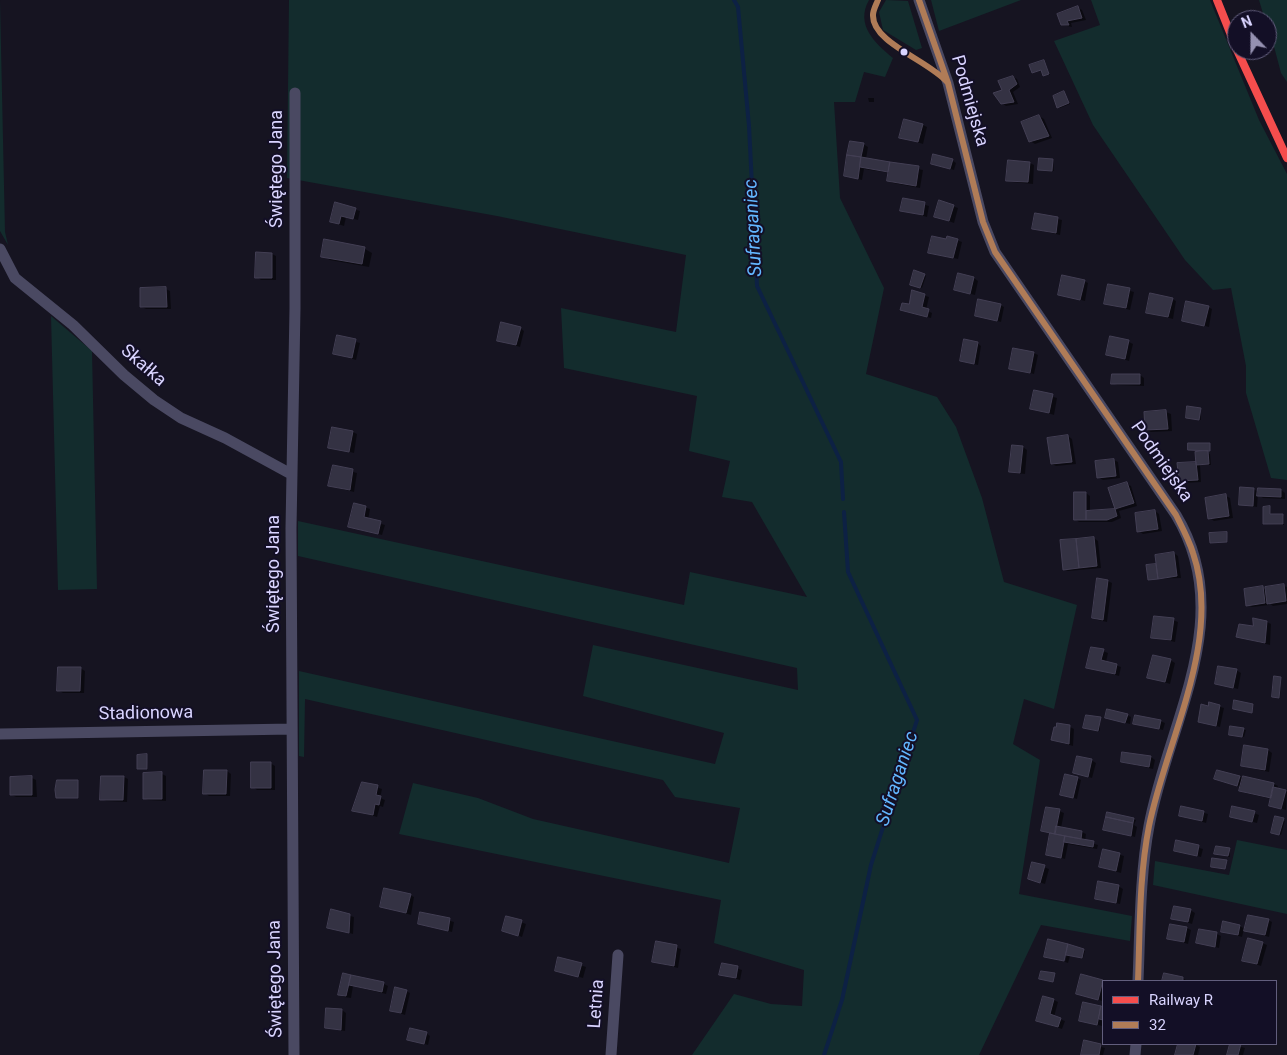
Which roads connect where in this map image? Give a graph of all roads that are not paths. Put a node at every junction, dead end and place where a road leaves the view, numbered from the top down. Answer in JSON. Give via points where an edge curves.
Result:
{"nodes":[{"id":1,"x":919,"y":0,"type":"edge"},
{"id":2,"x":294,"y":93,"type":"dead end"},
{"id":3,"x":0,"y":249,"type":"edge"},
{"id":4,"x":292,"y":474,"type":"junction"},
{"id":5,"x":292,"y":729,"type":"junction"},
{"id":6,"x":0,"y":734,"type":"edge"},
{"id":7,"x":618,"y":955,"type":"dead end"},
{"id":8,"x":1138,"y":980,"type":"edge"},
{"id":9,"x":294,"y":1055,"type":"edge"},
{"id":10,"x":611,"y":1055,"type":"edge"}],
"edges":[{"from":1,"to":8,"type":"street","name":"Podmiejska","via":[[948,83],[983,222],[995,252],[1176,514],[1188,534],[1196,562],[1202,592],[1196,664],[1149,826]]},
{"from":2,"to":4,"type":"street","name":"Świętego Jana"},
{"from":3,"to":4,"type":"street","name":"Skałka","via":[[15,278],[73,325],[154,400],[181,418]]},
{"from":4,"to":5,"type":"street","name":"Świętego Jana"},
{"from":5,"to":6,"type":"street","name":"Stadionowa"},
{"from":5,"to":9,"type":"street","name":"Świętego Jana"},
{"from":7,"to":10,"type":"street","name":"Letnia"}]}
